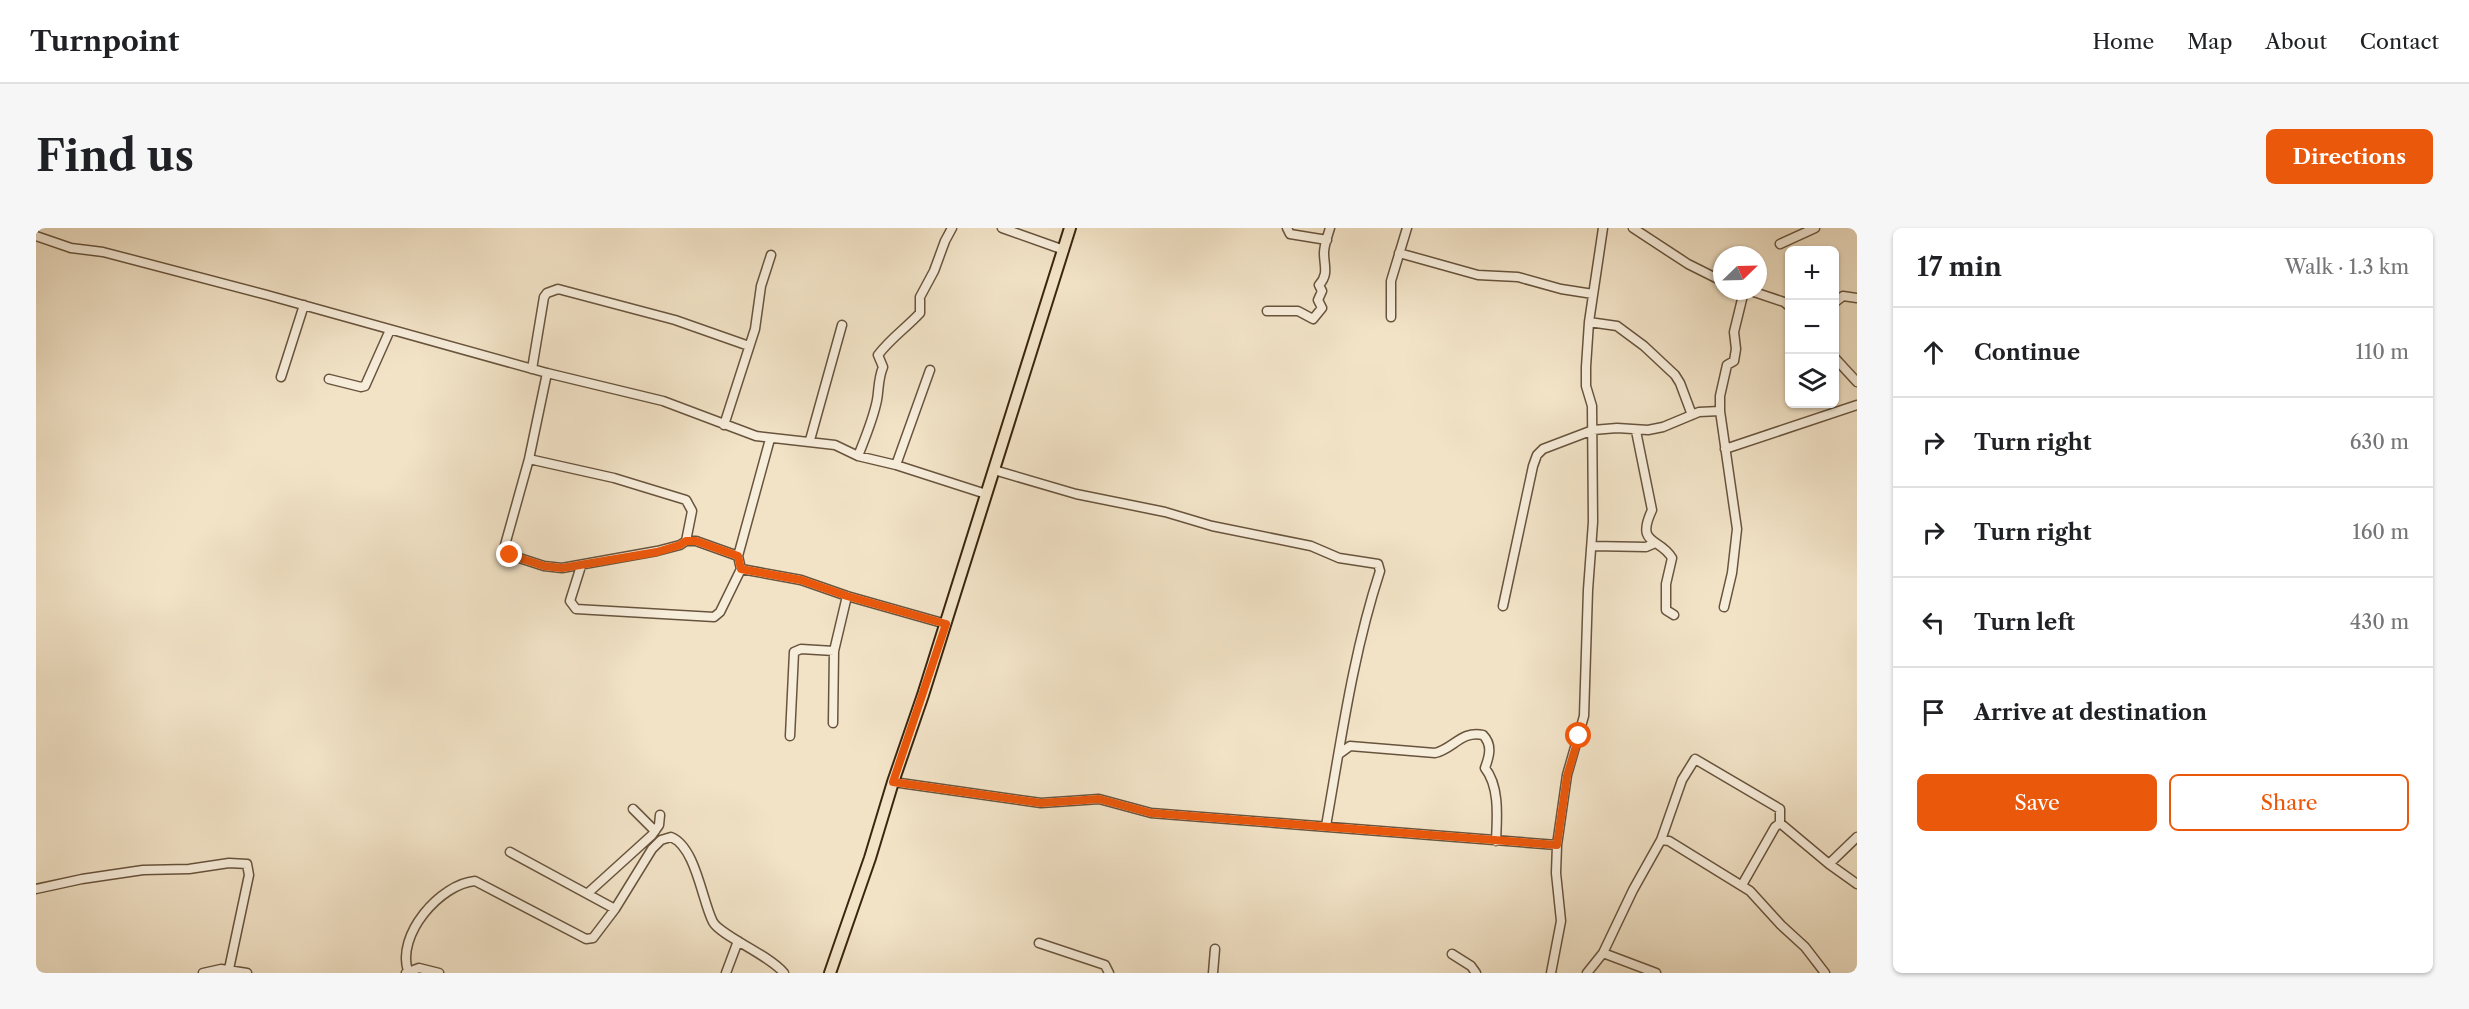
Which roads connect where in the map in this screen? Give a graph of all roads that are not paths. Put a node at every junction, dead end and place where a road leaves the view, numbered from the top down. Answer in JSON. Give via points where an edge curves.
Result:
{"nodes":[{"id":1,"x":952,"y":228,"type":"edge"},
{"id":2,"x":1002,"y":228,"type":"edge"},
{"id":3,"x":1070,"y":228,"type":"edge"},
{"id":4,"x":1287,"y":228,"type":"edge"},
{"id":5,"x":1330,"y":228,"type":"edge"},
{"id":6,"x":1407,"y":228,"type":"edge"},
{"id":7,"x":1603,"y":228,"type":"edge"},
{"id":8,"x":1633,"y":228,"type":"edge"},
{"id":9,"x":1815,"y":228,"type":"edge"},
{"id":10,"x":36,"y":236,"type":"edge"},
{"id":11,"x":1327,"y":240,"type":"junction"},
{"id":12,"x":1780,"y":244,"type":"dead end"},
{"id":13,"x":1064,"y":250,"type":"junction"},
{"id":14,"x":1399,"y":253,"type":"junction"},
{"id":15,"x":771,"y":255,"type":"dead end"},
{"id":16,"x":1713,"y":276,"type":"edge"},
{"id":17,"x":1593,"y":294,"type":"junction"},
{"id":18,"x":1767,"y":296,"type":"edge"},
{"id":19,"x":1857,"y":298,"type":"edge"},
{"id":20,"x":1742,"y":300,"type":"edge"},
{"id":21,"x":1838,"y":300,"type":"edge"},
{"id":22,"x":1785,"y":303,"type":"edge"},
{"id":23,"x":304,"y":305,"type":"junction"},
{"id":24,"x":1267,"y":311,"type":"dead end"},
{"id":25,"x":1391,"y":317,"type":"dead end"},
{"id":26,"x":1589,"y":322,"type":"junction"},
{"id":27,"x":842,"y":325,"type":"dead end"},
{"id":28,"x":390,"y":330,"type":"junction"},
{"id":29,"x":749,"y":346,"type":"junction"},
{"id":30,"x":1839,"y":362,"type":"edge"},
{"id":31,"x":532,"y":369,"type":"junction"},
{"id":32,"x":930,"y":370,"type":"dead end"},
{"id":33,"x":548,"y":373,"type":"junction"},
{"id":34,"x":281,"y":377,"type":"dead end"},
{"id":35,"x":329,"y":378,"type":"dead end"},
{"id":36,"x":1857,"y":382,"type":"edge"},
{"id":37,"x":1857,"y":405,"type":"edge"},
{"id":38,"x":1720,"y":411,"type":"junction"},
{"id":39,"x":1692,"y":415,"type":"junction"},
{"id":40,"x":724,"y":425,"type":"junction"},
{"id":41,"x":1593,"y":430,"type":"junction"},
{"id":42,"x":1636,"y":431,"type":"junction"},
{"id":43,"x":770,"y":438,"type":"junction"},
{"id":44,"x":810,"y":440,"type":"junction"},
{"id":45,"x":1725,"y":449,"type":"junction"},
{"id":46,"x":858,"y":456,"type":"junction"},
{"id":47,"x":529,"y":459,"type":"junction"},
{"id":48,"x":896,"y":465,"type":"junction"},
{"id":49,"x":994,"y":470,"type":"junction"},
{"id":50,"x":986,"y":494,"type":"junction"},
{"id":51,"x":1648,"y":535,"type":"junction"},
{"id":52,"x":686,"y":541,"type":"junction"},
{"id":53,"x":1653,"y":544,"type":"junction"},
{"id":54,"x":1592,"y":546,"type":"junction"},
{"id":55,"x":1631,"y":546,"type":"junction"},
{"id":56,"x":738,"y":556,"type":"junction"},
{"id":57,"x":581,"y":566,"type":"junction"},
{"id":58,"x":741,"y":569,"type":"junction"},
{"id":59,"x":847,"y":596,"type":"junction"},
{"id":60,"x":1503,"y":606,"type":"dead end"},
{"id":61,"x":1724,"y":607,"type":"dead end"},
{"id":62,"x":1674,"y":615,"type":"dead end"},
{"id":63,"x":946,"y":624,"type":"junction"},
{"id":64,"x":834,"y":651,"type":"junction"},
{"id":65,"x":833,"y":723,"type":"dead end"},
{"id":66,"x":790,"y":736,"type":"dead end"},
{"id":67,"x":1338,"y":754,"type":"junction"},
{"id":68,"x":893,"y":782,"type":"junction"},
{"id":69,"x":633,"y":809,"type":"dead end"},
{"id":70,"x":660,"y":815,"type":"dead end"},
{"id":71,"x":1780,"y":823,"type":"junction"},
{"id":72,"x":1326,"y":826,"type":"junction"},
{"id":73,"x":655,"y":831,"type":"junction"},
{"id":74,"x":1857,"y":837,"type":"edge"},
{"id":75,"x":1661,"y":840,"type":"junction"},
{"id":76,"x":1496,"y":842,"type":"junction"},
{"id":77,"x":1557,"y":845,"type":"junction"},
{"id":78,"x":510,"y":852,"type":"dead end"},
{"id":79,"x":1829,"y":864,"type":"junction"},
{"id":80,"x":1857,"y":884,"type":"edge"},
{"id":81,"x":1742,"y":885,"type":"junction"},
{"id":82,"x":36,"y":889,"type":"edge"},
{"id":83,"x":588,"y":893,"type":"junction"},
{"id":84,"x":615,"y":909,"type":"junction"},
{"id":85,"x":738,"y":941,"type":"junction"},
{"id":86,"x":1038,"y":944,"type":"dead end"},
{"id":87,"x":1215,"y":950,"type":"dead end"},
{"id":88,"x":1602,"y":953,"type":"junction"},
{"id":89,"x":1452,"y":954,"type":"dead end"},
{"id":90,"x":1589,"y":963,"type":"dead end"},
{"id":91,"x":224,"y":970,"type":"edge"},
{"id":92,"x":407,"y":972,"type":"edge"},
{"id":93,"x":203,"y":973,"type":"edge"},
{"id":94,"x":247,"y":973,"type":"edge"},
{"id":95,"x":440,"y":973,"type":"edge"},
{"id":96,"x":726,"y":973,"type":"edge"},
{"id":97,"x":784,"y":973,"type":"edge"},
{"id":98,"x":830,"y":973,"type":"edge"},
{"id":99,"x":1109,"y":973,"type":"edge"},
{"id":100,"x":1213,"y":973,"type":"edge"},
{"id":101,"x":1476,"y":973,"type":"edge"},
{"id":102,"x":1551,"y":973,"type":"edge"},
{"id":103,"x":1587,"y":973,"type":"edge"},
{"id":104,"x":1656,"y":973,"type":"edge"},
{"id":105,"x":1825,"y":973,"type":"edge"}],
"edges":[{"from":1,"to":46,"type":"street","via":[[920,297],[920,314],[878,355],[883,367],[877,398]]},
{"from":2,"to":13,"type":"street"},
{"from":3,"to":13,"type":"main road"},
{"from":4,"to":11,"type":"street","via":[[1290,234]]},
{"from":5,"to":11,"type":"street"},
{"from":6,"to":14,"type":"street"},
{"from":7,"to":17,"type":"street"},
{"from":8,"to":16,"type":"street"},
{"from":9,"to":12,"type":"street"},
{"from":10,"to":23,"type":"street"},
{"from":11,"to":24,"type":"street","via":[[1323,251],[1325,279],[1319,285],[1322,291],[1317,300],[1322,308],[1318,314],[1313,319],[1298,311]]},
{"from":13,"to":49,"type":"main road"},
{"from":14,"to":17,"type":"street","via":[[1478,275],[1518,277]]},
{"from":14,"to":25,"type":"street","via":[[1391,281]]},
{"from":15,"to":29,"type":"street"},
{"from":17,"to":26,"type":"street"},
{"from":18,"to":22,"type":"street"},
{"from":19,"to":21,"type":"street","via":[[1843,296]]},
{"from":20,"to":38,"type":"street","via":[[1734,332],[1734,361],[1725,371]]},
{"from":23,"to":28,"type":"street"},
{"from":23,"to":34,"type":"street"},
{"from":26,"to":39,"type":"street","via":[[1617,326],[1644,346],[1675,375]]},
{"from":26,"to":41,"type":"street","via":[[1586,386]]},
{"from":27,"to":44,"type":"street"},
{"from":28,"to":31,"type":"street"},
{"from":28,"to":35,"type":"street","via":[[365,386]]},
{"from":29,"to":31,"type":"street","via":[[675,320],[558,289],[544,297]]},
{"from":29,"to":40,"type":"street"},
{"from":30,"to":36,"type":"street"},
{"from":31,"to":33,"type":"street"},
{"from":32,"to":48,"type":"street"},
{"from":33,"to":40,"type":"street","via":[[663,401]]},
{"from":33,"to":47,"type":"street"},
{"from":37,"to":45,"type":"street"},
{"from":38,"to":39,"type":"street"},
{"from":38,"to":45,"type":"street"},
{"from":39,"to":42,"type":"street","via":[[1663,427]]},
{"from":40,"to":43,"type":"street"},
{"from":41,"to":42,"type":"street"},
{"from":41,"to":54,"type":"street"},
{"from":41,"to":60,"type":"street","via":[[1543,449],[1537,455]]},
{"from":42,"to":51,"type":"street","via":[[1652,510],[1647,522]]},
{"from":43,"to":44,"type":"street"},
{"from":43,"to":56,"type":"street"},
{"from":44,"to":46,"type":"street","via":[[835,445]]},
{"from":45,"to":61,"type":"street","via":[[1737,530]]},
{"from":46,"to":48,"type":"street"},
{"from":47,"to":52,"type":"street","via":[[614,478],[686,500],[692,511]]},
{"from":47,"to":57,"type":"street","via":[[507,553],[544,566]]},
{"from":48,"to":50,"type":"street"},
{"from":49,"to":50,"type":"main road"},
{"from":49,"to":67,"type":"street","via":[[1076,494],[1378,564],[1380,571],[1366,615]]},
{"from":50,"to":63,"type":"main road"},
{"from":51,"to":53,"type":"street"},
{"from":51,"to":55,"type":"street"},
{"from":52,"to":56,"type":"street"},
{"from":52,"to":57,"type":"street","via":[[657,552]]},
{"from":53,"to":55,"type":"street"},
{"from":53,"to":62,"type":"street","via":[[1672,558],[1666,610]]},
{"from":54,"to":55,"type":"street"},
{"from":54,"to":77,"type":"street","via":[[1584,716],[1567,776]]},
{"from":56,"to":58,"type":"street"},
{"from":57,"to":58,"type":"street","via":[[570,602],[576,609],[714,617]]},
{"from":58,"to":59,"type":"street","via":[[801,580]]},
{"from":59,"to":63,"type":"street"},
{"from":59,"to":64,"type":"street"},
{"from":63,"to":68,"type":"main road"},
{"from":64,"to":65,"type":"street"},
{"from":64,"to":66,"type":"street","via":[[794,652]]},
{"from":67,"to":72,"type":"street"},
{"from":67,"to":76,"type":"street","via":[[1350,746],[1435,753],[1466,735],[1483,735],[1489,745],[1485,768],[1491,776],[1497,807]]},
{"from":68,"to":72,"type":"street","via":[[1041,803],[1099,799],[1151,813]]},
{"from":68,"to":98,"type":"main road"},
{"from":69,"to":73,"type":"street"},
{"from":70,"to":73,"type":"street"},
{"from":71,"to":75,"type":"street","via":[[1780,809],[1695,759],[1682,780]]},
{"from":71,"to":79,"type":"street"},
{"from":71,"to":81,"type":"street"},
{"from":72,"to":76,"type":"street"},
{"from":73,"to":83,"type":"street"},
{"from":74,"to":79,"type":"street"},
{"from":75,"to":81,"type":"street","via":[[1669,841]]},
{"from":75,"to":88,"type":"street"},
{"from":76,"to":77,"type":"street"},
{"from":77,"to":102,"type":"street","via":[[1561,921]]},
{"from":78,"to":83,"type":"street"},
{"from":79,"to":80,"type":"street"},
{"from":81,"to":105,"type":"street","via":[[1805,947]]},
{"from":82,"to":91,"type":"street","via":[[143,870],[248,864],[249,875]]},
{"from":83,"to":84,"type":"street"},
{"from":84,"to":85,"type":"street","via":[[652,849],[671,837],[687,855],[714,925]]},
{"from":84,"to":92,"type":"street","via":[[598,933],[586,939],[475,881],[464,882],[431,904],[414,927],[404,960]]},
{"from":85,"to":96,"type":"street"},
{"from":85,"to":97,"type":"street","via":[[770,959]]},
{"from":86,"to":99,"type":"street","via":[[1105,965]]},
{"from":87,"to":100,"type":"street"},
{"from":88,"to":90,"type":"street"},
{"from":88,"to":103,"type":"street"},
{"from":88,"to":104,"type":"street"},
{"from":89,"to":101,"type":"street"},
{"from":91,"to":93,"type":"street"},
{"from":91,"to":94,"type":"street"},
{"from":92,"to":95,"type":"street","via":[[419,968]]}]}
